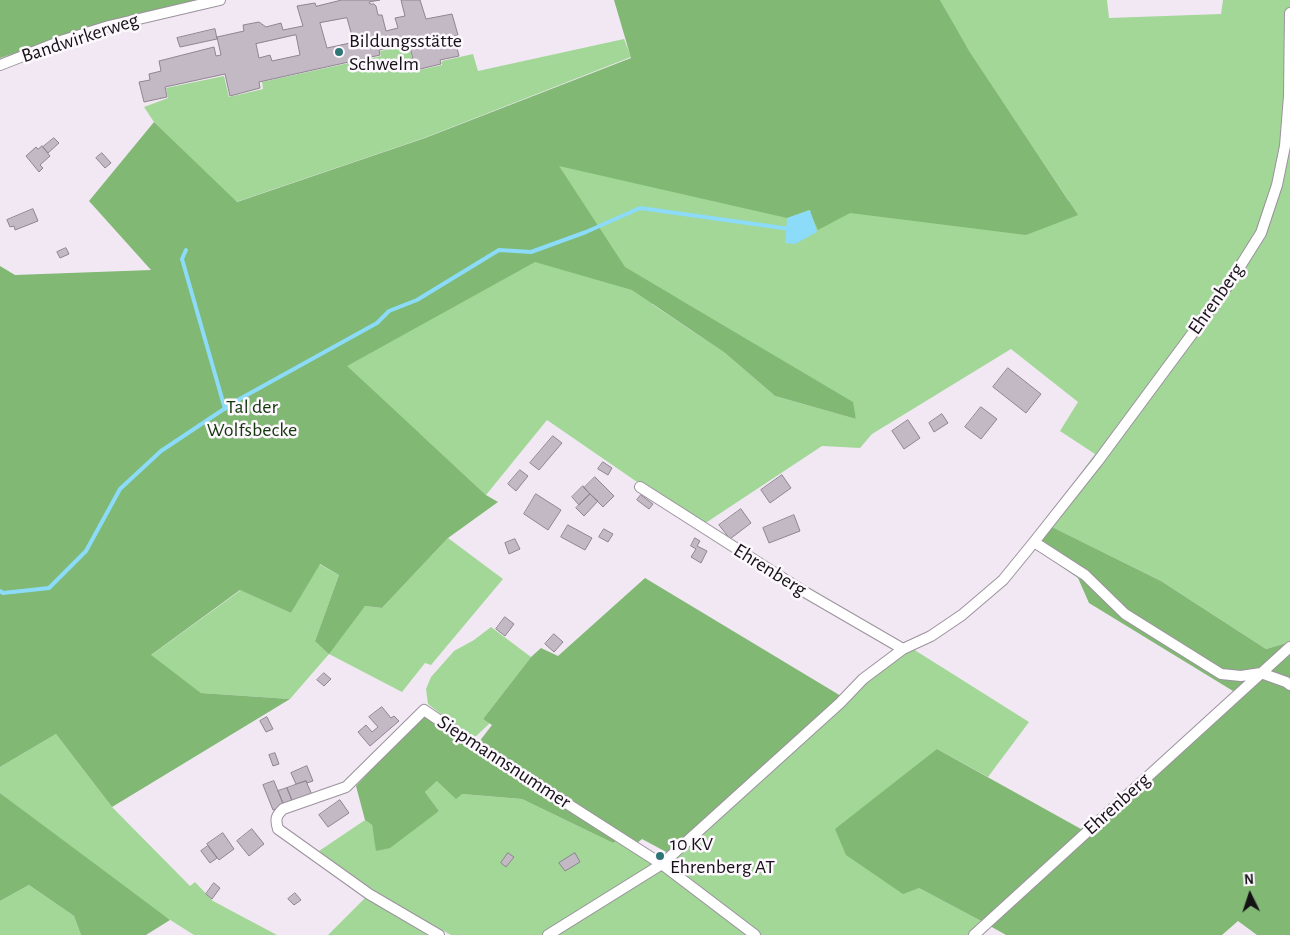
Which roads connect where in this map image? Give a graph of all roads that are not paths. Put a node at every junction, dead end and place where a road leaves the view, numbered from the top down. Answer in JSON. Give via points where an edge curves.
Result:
{"nodes":[{"id":1,"x":220,"y":0,"type":"edge"},
{"id":2,"x":1290,"y":13,"type":"edge"},
{"id":3,"x":0,"y":65,"type":"edge"},
{"id":4,"x":640,"y":486,"type":"dead end"},
{"id":5,"x":1034,"y":542,"type":"junction"},
{"id":6,"x":1290,"y":647,"type":"edge"},
{"id":7,"x":903,"y":649,"type":"junction"},
{"id":8,"x":1261,"y":673,"type":"junction"},
{"id":9,"x":1290,"y":685,"type":"edge"},
{"id":10,"x":662,"y":864,"type":"junction"},
{"id":11,"x":439,"y":935,"type":"edge"},
{"id":12,"x":548,"y":935,"type":"edge"},
{"id":13,"x":755,"y":935,"type":"edge"},
{"id":14,"x":974,"y":935,"type":"edge"}],
"edges":[{"from":1,"to":3,"type":"street","name":"Bandwirkerweg","via":[[109,26]]},
{"from":2,"to":5,"type":"street","name":"Ehrenberg","via":[[1285,146],[1277,185],[1261,233],[1229,284]]},
{"from":4,"to":7,"type":"street","name":"Ehrenberg","via":[[803,591]]},
{"from":5,"to":7,"type":"street","name":"Ehrenberg","via":[[1003,580],[962,615],[931,636]]},
{"from":5,"to":8,"type":"street","via":[[1085,575],[1125,614],[1222,674]]},
{"from":6,"to":8,"type":"street","name":"Ehrenberg"},
{"from":7,"to":10,"type":"street","name":"Ehrenberg","via":[[863,680]]},
{"from":8,"to":9,"type":"street"},
{"from":8,"to":14,"type":"street","name":"Ehrenberg"},
{"from":10,"to":11,"type":"street","name":"Siepmannsnummer","via":[[424,710],[346,788],[283,809],[276,821],[278,829],[369,894]]},
{"from":10,"to":12,"type":"street","name":"Ehrenberg"},
{"from":10,"to":13,"type":"street"}]}
